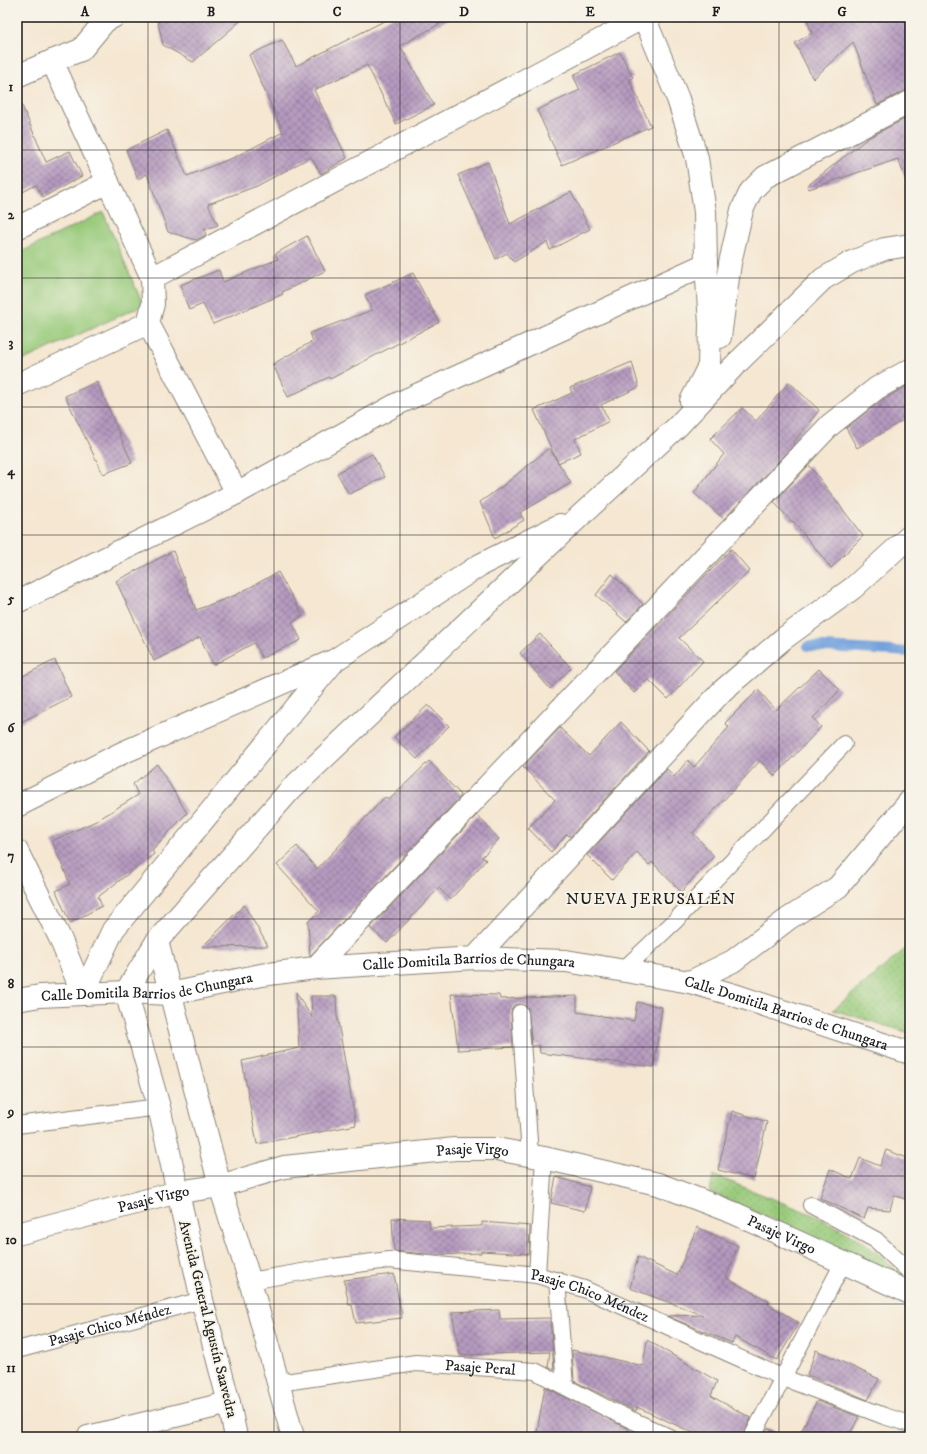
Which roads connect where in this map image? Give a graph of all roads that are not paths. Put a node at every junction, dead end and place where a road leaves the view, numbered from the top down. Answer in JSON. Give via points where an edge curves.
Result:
{"nodes":[{"id":1,"x":644,"y":17,"type":"edge"},
{"id":2,"x":107,"y":18,"type":"edge"},
{"id":3,"x":52,"y":60,"type":"junction"},
{"id":4,"x":17,"y":76,"type":"edge"},
{"id":5,"x":910,"y":102,"type":"edge"},
{"id":6,"x":108,"y":182,"type":"junction"},
{"id":7,"x":17,"y":228,"type":"edge"},
{"id":8,"x":910,"y":244,"type":"edge"},
{"id":9,"x":706,"y":264,"type":"junction"},
{"id":10,"x":152,"y":278,"type":"junction"},
{"id":11,"x":148,"y":323,"type":"junction"},
{"id":12,"x":709,"y":366,"type":"junction"},
{"id":13,"x":910,"y":370,"type":"edge"},
{"id":14,"x":17,"y":385,"type":"edge"},
{"id":15,"x":677,"y":427,"type":"junction"},
{"id":16,"x":238,"y":493,"type":"junction"},
{"id":17,"x":581,"y":515,"type":"junction"},
{"id":18,"x":910,"y":536,"type":"edge"},
{"id":19,"x":17,"y":602,"type":"edge"},
{"id":20,"x":335,"y":660,"type":"junction"},
{"id":21,"x":844,"y":744,"type":"dead end"},
{"id":22,"x":910,"y":801,"type":"edge"},
{"id":23,"x":17,"y":806,"type":"edge"},
{"id":24,"x":17,"y":851,"type":"edge"},
{"id":25,"x":157,"y":941,"type":"junction"},
{"id":26,"x":475,"y":958,"type":"junction"},
{"id":27,"x":314,"y":968,"type":"junction"},
{"id":28,"x":622,"y":971,"type":"junction"},
{"id":29,"x":690,"y":982,"type":"junction"},
{"id":30,"x":126,"y":992,"type":"junction"},
{"id":31,"x":83,"y":994,"type":"junction"},
{"id":32,"x":170,"y":994,"type":"junction"},
{"id":33,"x":17,"y":1000,"type":"edge"},
{"id":34,"x":520,"y":1013,"type":"dead end"},
{"id":35,"x":910,"y":1053,"type":"edge"},
{"id":36,"x":159,"y":1107,"type":"junction"},
{"id":37,"x":17,"y":1125,"type":"edge"},
{"id":38,"x":537,"y":1157,"type":"junction"},
{"id":39,"x":220,"y":1186,"type":"junction"},
{"id":40,"x":178,"y":1192,"type":"junction"},
{"id":41,"x":811,"y":1205,"type":"dead end"},
{"id":42,"x":17,"y":1234,"type":"edge"},
{"id":43,"x":843,"y":1264,"type":"junction"},
{"id":44,"x":910,"y":1272,"type":"edge"},
{"id":45,"x":538,"y":1275,"type":"junction"},
{"id":46,"x":558,"y":1280,"type":"junction"},
{"id":47,"x":250,"y":1282,"type":"junction"},
{"id":48,"x":910,"y":1293,"type":"edge"},
{"id":49,"x":202,"y":1300,"type":"junction"},
{"id":50,"x":17,"y":1350,"type":"edge"},
{"id":51,"x":784,"y":1378,"type":"junction"},
{"id":52,"x":278,"y":1383,"type":"junction"},
{"id":53,"x":565,"y":1386,"type":"junction"},
{"id":54,"x":229,"y":1403,"type":"junction"},
{"id":55,"x":910,"y":1424,"type":"edge"},
{"id":56,"x":88,"y":1437,"type":"edge"},
{"id":57,"x":236,"y":1437,"type":"edge"},
{"id":58,"x":293,"y":1437,"type":"edge"},
{"id":59,"x":669,"y":1437,"type":"edge"},
{"id":60,"x":752,"y":1437,"type":"edge"}],
"edges":[{"from":1,"to":9,"type":"street","via":[[678,99],[697,158],[705,212]]},
{"from":1,"to":10,"type":"street"},
{"from":2,"to":3,"type":"street","via":[[81,50]]},
{"from":3,"to":4,"type":"street"},
{"from":3,"to":6,"type":"street"},
{"from":5,"to":12,"type":"street","via":[[765,178],[751,191],[742,210],[730,262],[721,334]]},
{"from":6,"to":7,"type":"street"},
{"from":6,"to":10,"type":"street"},
{"from":8,"to":15,"type":"street","via":[[884,249],[852,262],[823,279],[733,367]]},
{"from":9,"to":12,"type":"street","via":[[710,324]]},
{"from":9,"to":16,"type":"street","via":[[398,404]]},
{"from":10,"to":11,"type":"street","via":[[153,304]]},
{"from":11,"to":14,"type":"street"},
{"from":11,"to":16,"type":"street"},
{"from":12,"to":15,"type":"street"},
{"from":13,"to":27,"type":"street","via":[[877,388],[830,425]]},
{"from":15,"to":17,"type":"street"},
{"from":16,"to":19,"type":"street"},
{"from":17,"to":20,"type":"street","via":[[480,565]]},
{"from":17,"to":25,"type":"street","via":[[291,789]]},
{"from":18,"to":26,"type":"street","via":[[853,588],[783,639],[722,692]]},
{"from":20,"to":23,"type":"street","via":[[122,753]]},
{"from":20,"to":31,"type":"street","via":[[113,930]]},
{"from":21,"to":28,"type":"lane","via":[[675,922]]},
{"from":22,"to":29,"type":"street","via":[[838,887],[788,919],[733,961]]},
{"from":24,"to":31,"type":"street","via":[[60,938]]},
{"from":25,"to":30,"type":"street"},
{"from":25,"to":32,"type":"street"},
{"from":26,"to":27,"type":"street","name":"Calle Domitila Barrios de Chungara"},
{"from":26,"to":28,"type":"street","name":"Calle Domitila Barrios de Chungara","via":[[566,961]]},
{"from":27,"to":32,"type":"street","name":"Calle Domitila Barrios de Chungara"},
{"from":28,"to":29,"type":"street","name":"Calle Domitila Barrios de Chungara"},
{"from":29,"to":35,"type":"street","name":"Calle Domitila Barrios de Chungara"},
{"from":30,"to":31,"type":"street","name":"Calle Domitila Barrios de Chungara"},
{"from":30,"to":32,"type":"street","name":"Calle Domitila Barrios de Chungara"},
{"from":30,"to":36,"type":"street","name":"Avenida General Agustín Saavedra"},
{"from":31,"to":33,"type":"street","name":"Calle Domitila Barrios de Chungara"},
{"from":32,"to":39,"type":"street"},
{"from":34,"to":38,"type":"lane"},
{"from":36,"to":37,"type":"lane"},
{"from":36,"to":40,"type":"street","name":"Avenida General Agustín Saavedra"},
{"from":38,"to":39,"type":"street","name":"Pasaje Virgo","via":[[496,1149],[455,1148],[284,1167]]},
{"from":38,"to":43,"type":"street","name":"Pasaje Virgo","via":[[658,1184],[734,1213]]},
{"from":38,"to":45,"type":"lane"},
{"from":39,"to":40,"type":"street","name":"Pasaje Virgo"},
{"from":39,"to":47,"type":"street"},
{"from":40,"to":42,"type":"street","name":"Pasaje Virgo"},
{"from":40,"to":49,"type":"street","name":"Avenida General Agustín Saavedra"},
{"from":41,"to":44,"type":"lane","via":[[876,1240]]},
{"from":43,"to":48,"type":"street","name":"Pasaje Virgo"},
{"from":43,"to":51,"type":"lane"},
{"from":45,"to":46,"type":"lane","name":"Pasaje Chico Méndez"},
{"from":45,"to":47,"type":"lane","name":"Pasaje Chico Méndez","via":[[389,1260],[325,1268]]},
{"from":46,"to":51,"type":"lane","name":"Pasaje Chico Méndez","via":[[584,1289]]},
{"from":46,"to":53,"type":"lane"},
{"from":47,"to":52,"type":"street"},
{"from":49,"to":50,"type":"lane","name":"Pasaje Chico Méndez"},
{"from":49,"to":54,"type":"street","name":"Avenida General Agustín Saavedra"},
{"from":51,"to":55,"type":"lane","name":"Pasaje Chico Méndez"},
{"from":51,"to":60,"type":"lane"},
{"from":52,"to":53,"type":"lane","name":"Pasaje Peral","via":[[416,1363],[535,1371]]},
{"from":52,"to":58,"type":"street"},
{"from":53,"to":59,"type":"lane","name":"Pasaje Peral"},
{"from":54,"to":56,"type":"street"},
{"from":54,"to":57,"type":"street","name":"Avenida General Agustín Saavedra"}]}
